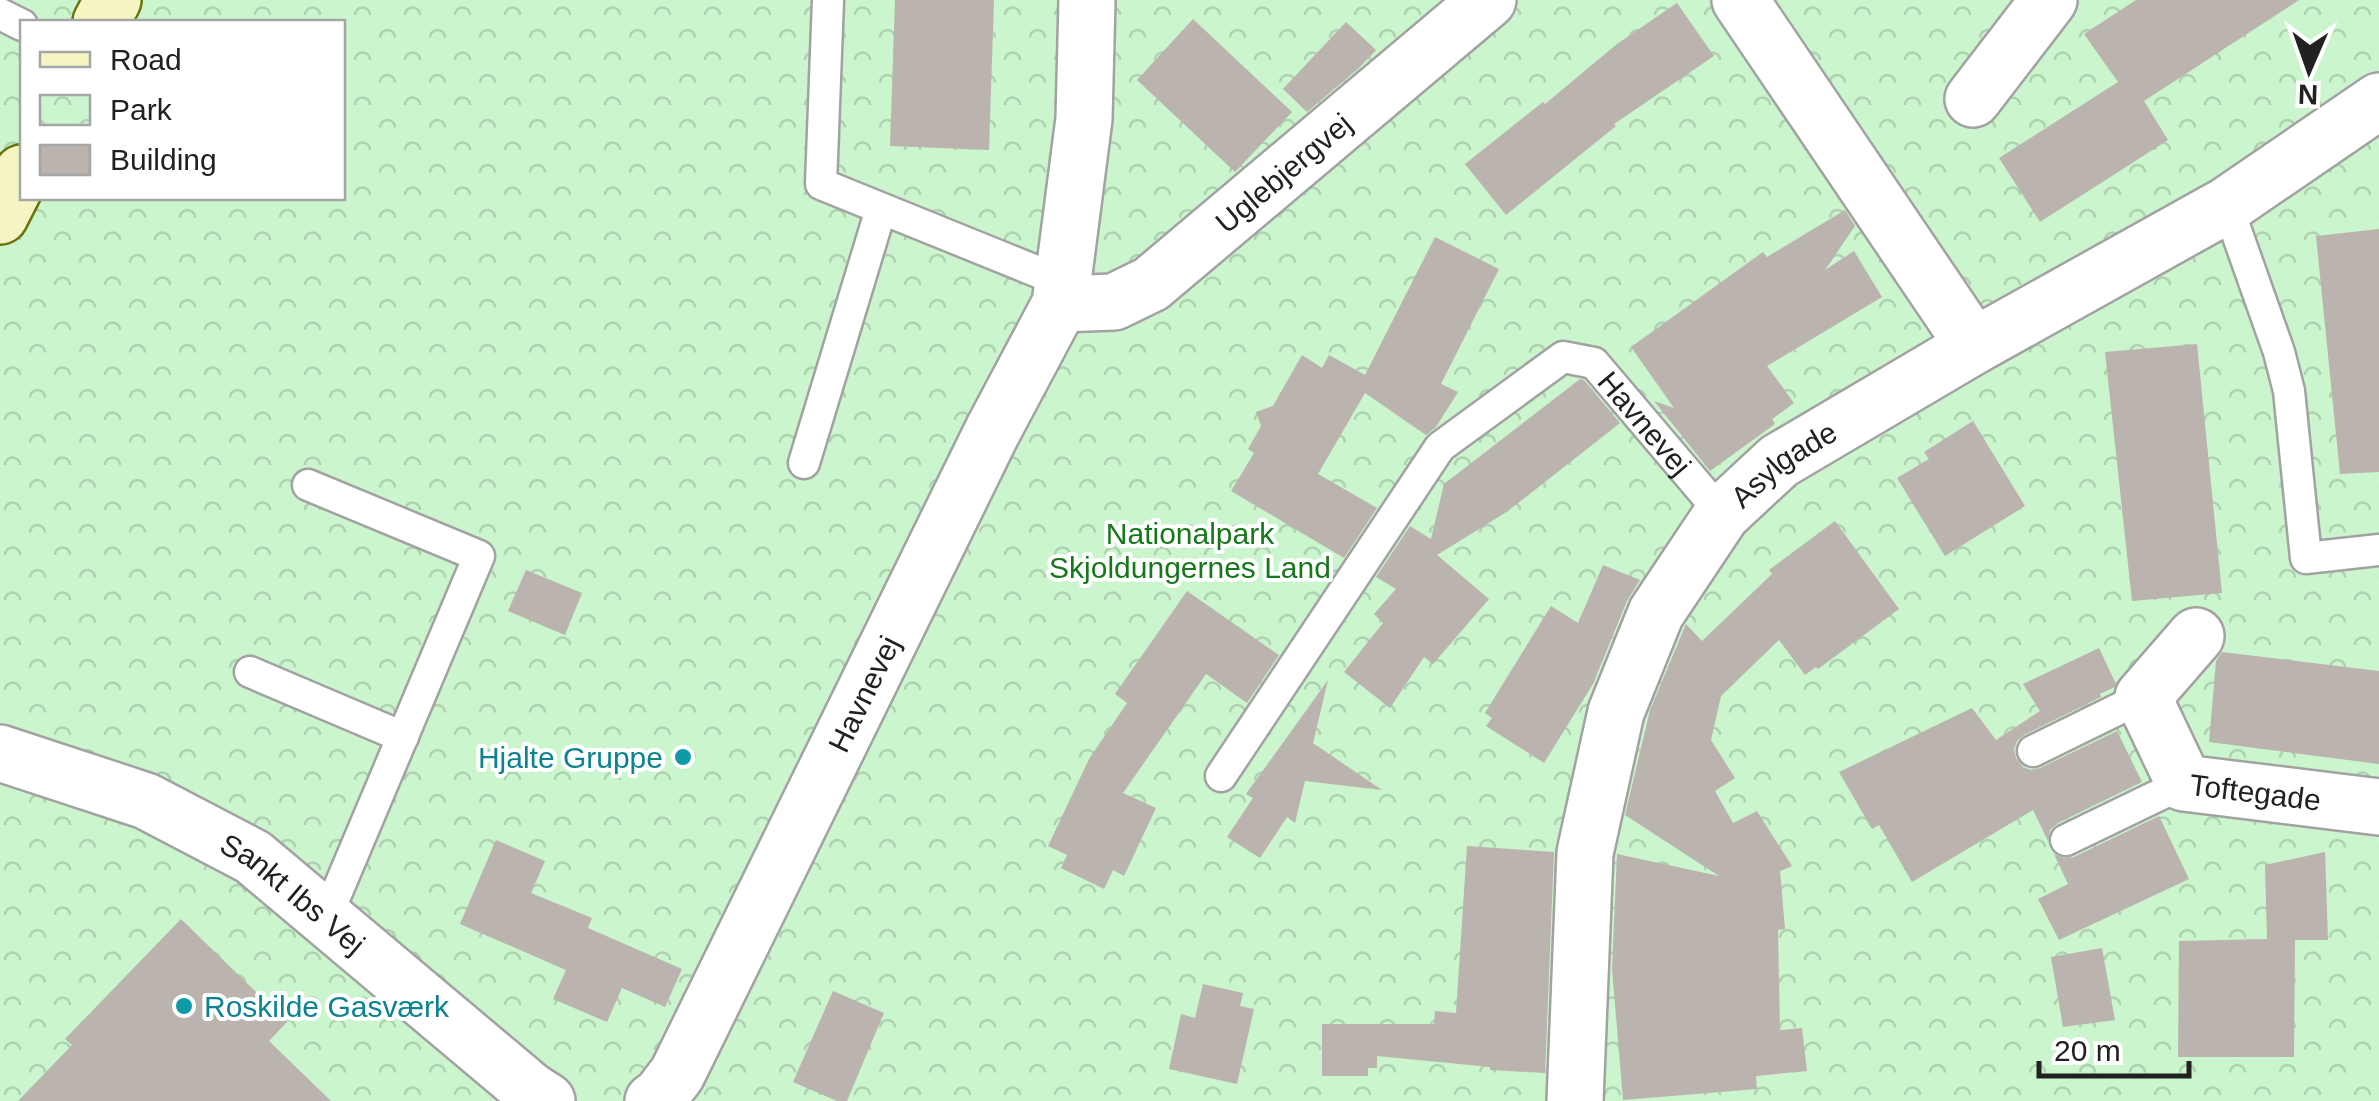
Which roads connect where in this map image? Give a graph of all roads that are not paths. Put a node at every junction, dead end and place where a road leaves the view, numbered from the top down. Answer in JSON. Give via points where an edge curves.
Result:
{"nodes":[{"id":1,"x":828,"y":0,"type":"edge"},
{"id":2,"x":1088,"y":0,"type":"edge"},
{"id":3,"x":1488,"y":0,"type":"edge"},
{"id":4,"x":1740,"y":0,"type":"edge"},
{"id":5,"x":2049,"y":0,"type":"edge"},
{"id":6,"x":1973,"y":99,"type":"dead end"},
{"id":7,"x":2379,"y":101,"type":"edge"},
{"id":8,"x":20,"y":177,"type":"edge"},
{"id":9,"x":2227,"y":206,"type":"junction"},
{"id":10,"x":881,"y":209,"type":"junction"},
{"id":11,"x":0,"y":216,"type":"edge"},
{"id":12,"x":1061,"y":293,"type":"junction"},
{"id":13,"x":1974,"y":346,"type":"junction"},
{"id":14,"x":804,"y":463,"type":"dead end"},
{"id":15,"x":308,"y":485,"type":"dead end"},
{"id":16,"x":1722,"y":514,"type":"junction"},
{"id":17,"x":2379,"y":550,"type":"edge"},
{"id":18,"x":2196,"y":636,"type":"dead end"},
{"id":19,"x":250,"y":672,"type":"dead end"},
{"id":20,"x":2143,"y":698,"type":"junction"},
{"id":21,"x":402,"y":736,"type":"junction"},
{"id":22,"x":2032,"y":751,"type":"dead end"},
{"id":23,"x":0,"y":753,"type":"edge"},
{"id":24,"x":1221,"y":776,"type":"dead end"},
{"id":25,"x":2184,"y":783,"type":"junction"},
{"id":26,"x":2379,"y":807,"type":"edge"},
{"id":27,"x":2066,"y":840,"type":"dead end"},
{"id":28,"x":326,"y":918,"type":"junction"},
{"id":29,"x":547,"y":1101,"type":"edge"},
{"id":30,"x":653,"y":1101,"type":"edge"},
{"id":31,"x":1575,"y":1101,"type":"edge"}],
"edges":[{"from":1,"to":10,"type":"lane","via":[[821,184]]},
{"from":2,"to":12,"type":"street","name":"Havnevej","via":[[1084,120]]},
{"from":3,"to":12,"type":"street","name":"Uglebjergvej","via":[[1151,284],[1114,302]]},
{"from":4,"to":13,"type":"street"},
{"from":5,"to":6,"type":"street"},
{"from":7,"to":9,"type":"street","name":"Asylgade"},
{"from":8,"to":11,"type":"main road"},
{"from":9,"to":13,"type":"street","name":"Asylgade"},
{"from":9,"to":17,"type":"lane","via":[[2289,391],[2306,558]]},
{"from":10,"to":12,"type":"lane"},
{"from":10,"to":14,"type":"lane"},
{"from":12,"to":30,"type":"street","name":"Havnevej","via":[[677,1074]]},
{"from":13,"to":16,"type":"street","name":"Asylgade","via":[[1780,461]]},
{"from":15,"to":21,"type":"lane","via":[[479,556]]},
{"from":16,"to":24,"type":"lane","name":"Havnevej","via":[[1594,363],[1564,357],[1440,447]]},
{"from":16,"to":31,"type":"street","name":"Asylgade","via":[[1656,612],[1616,712],[1586,853]]},
{"from":18,"to":20,"type":"street"},
{"from":19,"to":21,"type":"lane"},
{"from":20,"to":22,"type":"lane"},
{"from":20,"to":25,"type":"street","name":"Toftegade"},
{"from":21,"to":28,"type":"lane"},
{"from":23,"to":28,"type":"street","name":"Sankt Ibs Vej","via":[[146,802],[253,857]]},
{"from":25,"to":26,"type":"street","name":"Toftegade"},
{"from":25,"to":27,"type":"lane"},
{"from":28,"to":29,"type":"street","name":"Sankt Ibs Vej"}]}
